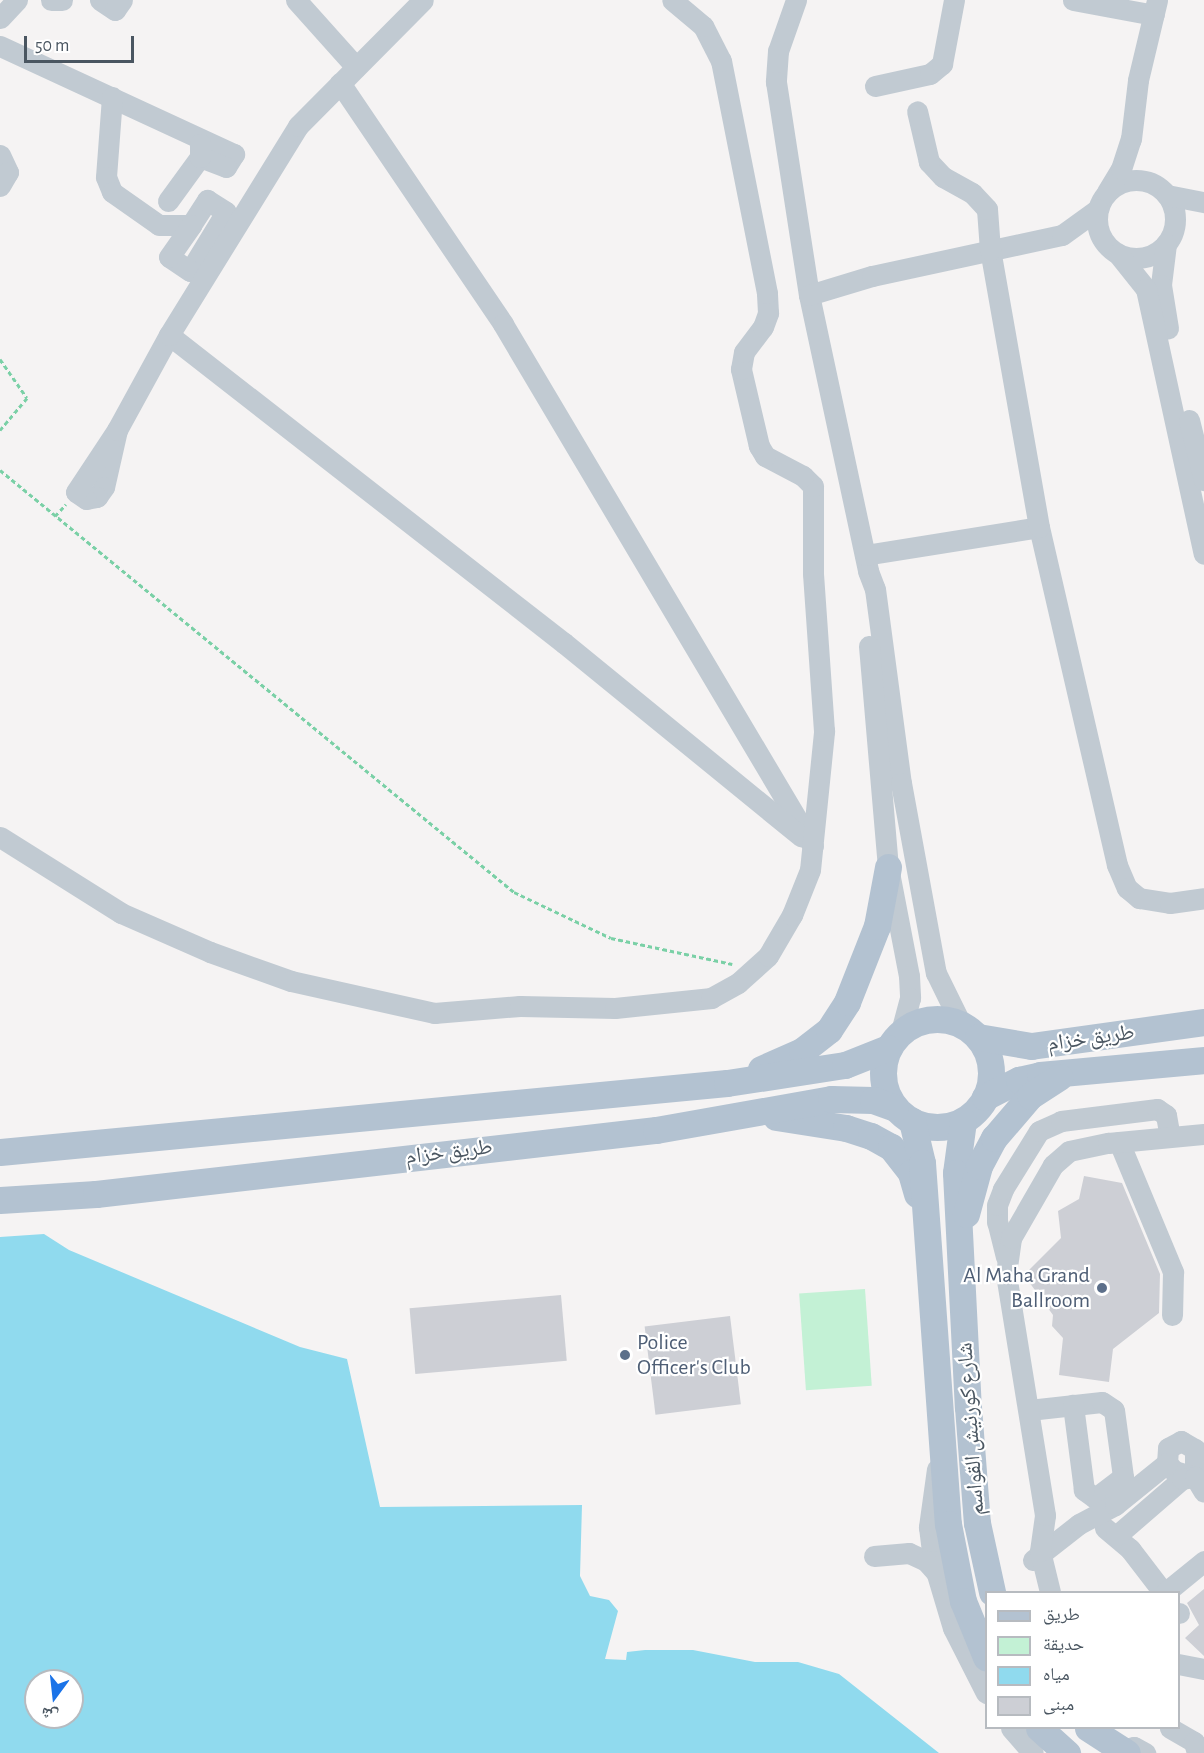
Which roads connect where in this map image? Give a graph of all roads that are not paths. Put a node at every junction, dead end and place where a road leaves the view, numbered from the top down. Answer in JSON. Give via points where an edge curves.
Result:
{"nodes":[{"id":1,"x":17,"y":0,"type":"edge"},
{"id":2,"x":51,"y":0,"type":"edge"},
{"id":3,"x":62,"y":0,"type":"edge"},
{"id":4,"x":100,"y":0,"type":"edge"},
{"id":5,"x":122,"y":0,"type":"edge"},
{"id":6,"x":296,"y":0,"type":"edge"},
{"id":7,"x":423,"y":0,"type":"edge"},
{"id":8,"x":672,"y":0,"type":"edge"},
{"id":9,"x":796,"y":0,"type":"edge"},
{"id":10,"x":954,"y":0,"type":"edge"},
{"id":11,"x":1073,"y":0,"type":"edge"},
{"id":12,"x":1156,"y":8,"type":"edge"},
{"id":13,"x":0,"y":18,"type":"edge"},
{"id":14,"x":0,"y":46,"type":"edge"},
{"id":15,"x":357,"y":67,"type":"junction"},
{"id":16,"x":340,"y":83,"type":"junction"},
{"id":17,"x":875,"y":86,"type":"dead end"},
{"id":18,"x":112,"y":97,"type":"junction"},
{"id":19,"x":917,"y":111,"type":"dead end"},
{"id":20,"x":190,"y":133,"type":"junction"},
{"id":21,"x":1131,"y":139,"type":"junction"},
{"id":22,"x":0,"y":155,"type":"edge"},
{"id":23,"x":200,"y":157,"type":"junction"},
{"id":24,"x":0,"y":186,"type":"edge"},
{"id":25,"x":1160,"y":190,"type":"junction"},
{"id":26,"x":168,"y":201,"type":"dead end"},
{"id":27,"x":1102,"y":201,"type":"junction"},
{"id":28,"x":1204,"y":202,"type":"edge"},
{"id":29,"x":1204,"y":209,"type":"edge"},
{"id":30,"x":191,"y":225,"type":"dead end"},
{"id":31,"x":1062,"y":235,"type":"junction"},
{"id":32,"x":1170,"y":236,"type":"junction"},
{"id":33,"x":1111,"y":248,"type":"junction"},
{"id":34,"x":990,"y":250,"type":"junction"},
{"id":35,"x":809,"y":295,"type":"junction"},
{"id":36,"x":169,"y":335,"type":"junction"},
{"id":37,"x":117,"y":430,"type":"dead end"},
{"id":38,"x":1198,"y":467,"type":"edge"},
{"id":39,"x":1039,"y":527,"type":"junction"},
{"id":40,"x":1204,"y":554,"type":"edge"},
{"id":41,"x":867,"y":563,"type":"junction"},
{"id":42,"x":758,"y":755,"type":"junction"},
{"id":43,"x":728,"y":779,"type":"junction"},
{"id":44,"x":0,"y":837,"type":"edge"},
{"id":45,"x":813,"y":846,"type":"junction"},
{"id":46,"x":888,"y":867,"type":"junction"},
{"id":47,"x":1204,"y":898,"type":"edge"},
{"id":48,"x":1204,"y":1022,"type":"edge"},
{"id":49,"x":969,"y":1031,"type":"junction"},
{"id":50,"x":894,"y":1040,"type":"junction"},
{"id":51,"x":1204,"y":1060,"type":"edge"},
{"id":52,"x":1169,"y":1064,"type":"junction"},
{"id":53,"x":1204,"y":1068,"type":"edge"},
{"id":54,"x":1066,"y":1072,"type":"junction"},
{"id":55,"x":727,"y":1083,"type":"junction"},
{"id":56,"x":985,"y":1097,"type":"junction"},
{"id":57,"x":748,"y":1113,"type":"junction"},
{"id":58,"x":903,"y":1115,"type":"junction"},
{"id":59,"x":963,"y":1121,"type":"junction"},
{"id":60,"x":1202,"y":1133,"type":"edge"},
{"id":61,"x":1170,"y":1137,"type":"junction"},
{"id":62,"x":1119,"y":1142,"type":"junction"},
{"id":63,"x":0,"y":1152,"type":"edge"},
{"id":64,"x":0,"y":1200,"type":"edge"},
{"id":65,"x":925,"y":1218,"type":"junction"},
{"id":66,"x":958,"y":1242,"type":"junction"},
{"id":67,"x":1006,"y":1258,"type":"junction"},
{"id":68,"x":1172,"y":1315,"type":"dead end"},
{"id":69,"x":1073,"y":1405,"type":"dead end"},
{"id":70,"x":1029,"y":1410,"type":"junction"},
{"id":71,"x":940,"y":1426,"type":"junction"},
{"id":72,"x":1167,"y":1463,"type":"junction"},
{"id":73,"x":1199,"y":1484,"type":"edge"},
{"id":74,"x":1106,"y":1526,"type":"junction"},
{"id":75,"x":929,"y":1527,"type":"junction"},
{"id":76,"x":909,"y":1553,"type":"junction"},
{"id":77,"x":874,"y":1556,"type":"dead end"},
{"id":78,"x":1204,"y":1561,"type":"edge"},
{"id":79,"x":936,"y":1572,"type":"junction"},
{"id":80,"x":1041,"y":1575,"type":"edge"},
{"id":81,"x":992,"y":1591,"type":"edge"},
{"id":82,"x":1163,"y":1591,"type":"edge"},
{"id":83,"x":1167,"y":1591,"type":"edge"},
{"id":84,"x":985,"y":1652,"type":"edge"},
{"id":85,"x":1180,"y":1664,"type":"edge"},
{"id":86,"x":1204,"y":1669,"type":"edge"},
{"id":87,"x":985,"y":1689,"type":"edge"},
{"id":88,"x":1012,"y":1729,"type":"edge"},
{"id":89,"x":1040,"y":1729,"type":"edge"},
{"id":90,"x":1090,"y":1729,"type":"edge"},
{"id":91,"x":1172,"y":1729,"type":"edge"},
{"id":92,"x":1131,"y":1752,"type":"edge"},
{"id":93,"x":1033,"y":1753,"type":"edge"},
{"id":94,"x":1067,"y":1753,"type":"edge"},
{"id":95,"x":1197,"y":1753,"type":"edge"}],
"edges":[{"from":1,"to":13,"type":"street"},
{"from":2,"to":3,"type":"street"},
{"from":4,"to":5,"type":"street","via":[[115,10]]},
{"from":6,"to":15,"type":"street"},
{"from":7,"to":15,"type":"street"},
{"from":8,"to":45,"type":"street","via":[[714,40],[721,61],[767,293],[766,320],[744,352],[741,369],[759,446],[765,456],[803,476],[813,486],[813,573],[824,731]]},
{"from":9,"to":35,"type":"street","via":[[778,51],[776,82]]},
{"from":10,"to":17,"type":"street","via":[[942,64],[930,74]]},
{"from":11,"to":12,"type":"street"},
{"from":12,"to":21,"type":"street","via":[[1138,80]]},
{"from":14,"to":18,"type":"street"},
{"from":15,"to":16,"type":"street"},
{"from":16,"to":36,"type":"street","via":[[298,126]]},
{"from":16,"to":42,"type":"street","via":[[503,324]]},
{"from":18,"to":20,"type":"street"},
{"from":18,"to":30,"type":"street","via":[[105,177],[112,192],[159,225]]},
{"from":19,"to":34,"type":"street","via":[[929,162],[987,209]]},
{"from":20,"to":23,"type":"street","via":[[202,146]]},
{"from":20,"to":23,"type":"street","via":[[234,154],[226,167]]},
{"from":21,"to":25,"type":"street"},
{"from":21,"to":27,"type":"street","via":[[1121,169]]},
{"from":22,"to":24,"type":"street","via":[[9,172]]},
{"from":23,"to":26,"type":"street"},
{"from":25,"to":27,"type":"street","via":[[1137,180],[1120,183]]},
{"from":25,"to":28,"type":"street"},
{"from":25,"to":32,"type":"street","via":[[1174,211]]},
{"from":27,"to":31,"type":"street"},
{"from":27,"to":33,"type":"street","via":[[1097,227]]},
{"from":29,"to":32,"type":"street"},
{"from":31,"to":33,"type":"street"},
{"from":31,"to":34,"type":"street"},
{"from":32,"to":33,"type":"street","via":[[1152,255],[1135,258]]},
{"from":32,"to":38,"type":"street","via":[[1161,285]]},
{"from":33,"to":38,"type":"street","via":[[1146,289]]},
{"from":34,"to":35,"type":"street"},
{"from":34,"to":39,"type":"street"},
{"from":35,"to":41,"type":"street"},
{"from":36,"to":37,"type":"street"},
{"from":36,"to":43,"type":"street","via":[[564,643]]},
{"from":38,"to":40,"type":"street"},
{"from":39,"to":41,"type":"street"},
{"from":39,"to":47,"type":"street","via":[[1117,865],[1127,888],[1139,898],[1170,903]]},
{"from":41,"to":46,"type":"street","via":[[864,589]]},
{"from":41,"to":49,"type":"street","via":[[875,589],[901,783],[936,973]]},
{"from":42,"to":43,"type":"street","via":[[760,772],[755,781],[746,784]]},
{"from":42,"to":45,"type":"street"},
{"from":43,"to":45,"type":"street"},
{"from":44,"to":45,"type":"street","via":[[120,913],[210,952],[291,981],[434,1013],[520,1006],[615,1008],[711,998],[768,956],[792,915],[810,870]]},
{"from":46,"to":50,"type":"street","via":[[910,998]]},
{"from":46,"to":55,"type":"main road","via":[[877,926],[847,1002],[829,1030],[802,1051]]},
{"from":48,"to":49,"type":"main road","name":"طريق خزام","via":[[1031,1046]]},
{"from":49,"to":50,"type":"main road","via":[[940,1019],[920,1021]]},
{"from":49,"to":56,"type":"main road","via":[[990,1066]]},
{"from":50,"to":55,"type":"main road","name":"طريق خزام","via":[[836,1067]]},
{"from":50,"to":58,"type":"main road","via":[[882,1069],[885,1089]]},
{"from":51,"to":52,"type":"main road","name":"طريق خزام"},
{"from":52,"to":53,"type":"street"},
{"from":52,"to":54,"type":"main road","name":"طريق خزام"},
{"from":54,"to":56,"type":"main road","name":"طريق خزام","via":[[1019,1080]]},
{"from":54,"to":66,"type":"main road","via":[[1030,1096],[994,1138],[979,1166]]},
{"from":55,"to":63,"type":"main road","name":"طريق خزام"},
{"from":56,"to":59,"type":"main road"},
{"from":57,"to":58,"type":"main road","name":"طريق خزام","via":[[850,1098]]},
{"from":57,"to":64,"type":"main road","name":"طريق خزام","via":[[656,1130],[96,1194]]},
{"from":57,"to":65,"type":"main road","via":[[846,1128],[891,1147],[911,1173]]},
{"from":58,"to":59,"type":"main road","via":[[937,1126]]},
{"from":58,"to":65,"type":"main road","name":"شارع كورنيش القواسم","via":[[919,1139]]},
{"from":59,"to":66,"type":"main road","name":"شارع كورنيش القواسم","via":[[956,1155]]},
{"from":60,"to":61,"type":"street"},
{"from":61,"to":62,"type":"street"},
{"from":61,"to":67,"type":"street","via":[[1166,1115],[1157,1108],[1061,1121],[1039,1131],[997,1205]]},
{"from":62,"to":67,"type":"street","via":[[1079,1148],[1060,1157],[1016,1227]]},
{"from":62,"to":68,"type":"street","via":[[1173,1272]]},
{"from":65,"to":71,"type":"main road","name":"شارع كورنيش القواسم"},
{"from":66,"to":81,"type":"main road","name":"شارع كورنيش القواسم","via":[[977,1523]]},
{"from":67,"to":70,"type":"street"},
{"from":69,"to":70,"type":"street"},
{"from":70,"to":80,"type":"street","via":[[1041,1505],[1031,1540]]},
{"from":71,"to":75,"type":"street","name":"شارع كورنيش القواسم"},
{"from":71,"to":84,"type":"main road","name":"شارع كورنيش القواسم","via":[[953,1564],[963,1601]]},
{"from":72,"to":73,"type":"street"},
{"from":72,"to":73,"type":"street","via":[[1172,1445],[1186,1442],[1197,1454]]},
{"from":72,"to":74,"type":"street","via":[[1115,1505]]},
{"from":73,"to":74,"type":"street","via":[[1176,1482]]},
{"from":74,"to":80,"type":"street"},
{"from":74,"to":82,"type":"street"},
{"from":75,"to":76,"type":"street"},
{"from":75,"to":79,"type":"street","name":"شارع كورنيش القواسم"},
{"from":76,"to":77,"type":"street"},
{"from":76,"to":79,"type":"street","via":[[926,1561]]},
{"from":78,"to":83,"type":"street"},
{"from":79,"to":87,"type":"street","name":"شارع كورنيش القواسم","via":[[952,1628]]},
{"from":85,"to":86,"type":"street"},
{"from":88,"to":93,"type":"street"},
{"from":89,"to":94,"type":"main road"},
{"from":90,"to":92,"type":"main road"},
{"from":91,"to":95,"type":"street","via":[[1194,1742]]}]}
